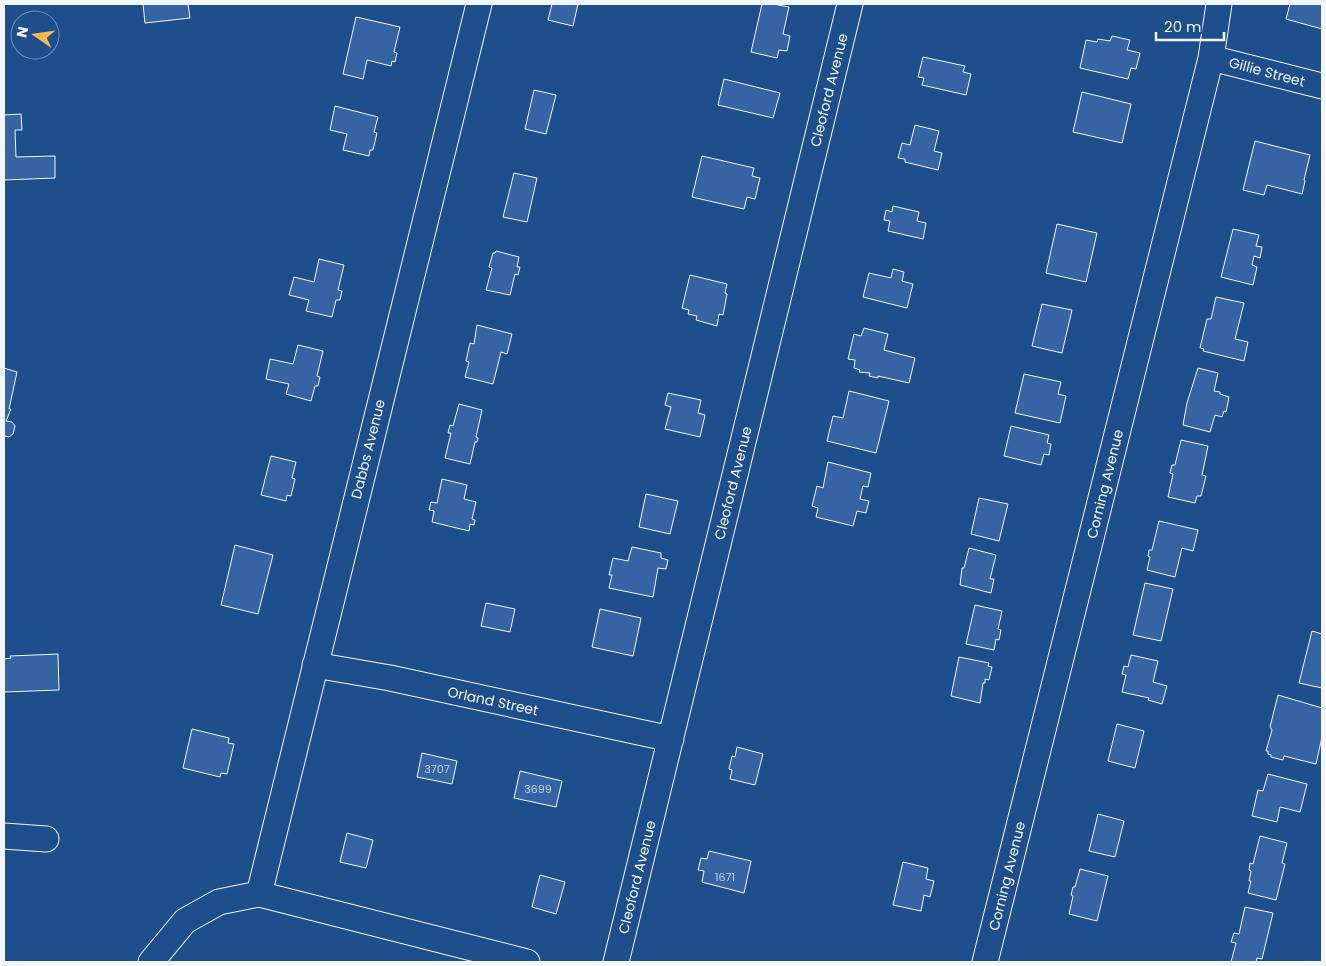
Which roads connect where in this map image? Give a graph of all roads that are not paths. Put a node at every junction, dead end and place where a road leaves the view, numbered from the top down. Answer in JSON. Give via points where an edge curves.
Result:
{"nodes":[{"id":1,"x":479,"y":4,"type":"edge"},
{"id":2,"x":850,"y":4,"type":"edge"},
{"id":3,"x":1219,"y":4,"type":"edge"},
{"id":4,"x":1211,"y":58,"type":"junction"},
{"id":5,"x":1322,"y":86,"type":"edge"},
{"id":6,"x":315,"y":665,"type":"junction"},
{"id":7,"x":671,"y":739,"type":"junction"},
{"id":8,"x":4,"y":836,"type":"edge"},
{"id":9,"x":46,"y":839,"type":"dead end"},
{"id":10,"x":259,"y":894,"type":"junction"},
{"id":11,"x":151,"y":962,"type":"edge"},
{"id":12,"x":528,"y":962,"type":"edge"},
{"id":13,"x":616,"y":962,"type":"edge"},
{"id":14,"x":985,"y":962,"type":"edge"}],
"edges":[{"from":1,"to":6,"type":"street","name":"Dabbs Avenue"},
{"from":2,"to":7,"type":"street","name":"Cleoford Avenue"},
{"from":3,"to":4,"type":"street","name":"Corning Avenue"},
{"from":4,"to":5,"type":"street","name":"Gillie Street"},
{"from":4,"to":14,"type":"street","name":"Corning Avenue"},
{"from":6,"to":7,"type":"street","name":"Orland Street","via":[[390,678]]},
{"from":6,"to":10,"type":"street","name":"Dabbs Avenue"},
{"from":7,"to":13,"type":"street","name":"Cleoford Avenue"},
{"from":8,"to":9,"type":"street"},
{"from":10,"to":11,"type":"street","via":[[219,902],[185,921]]},
{"from":10,"to":12,"type":"street"}]}
